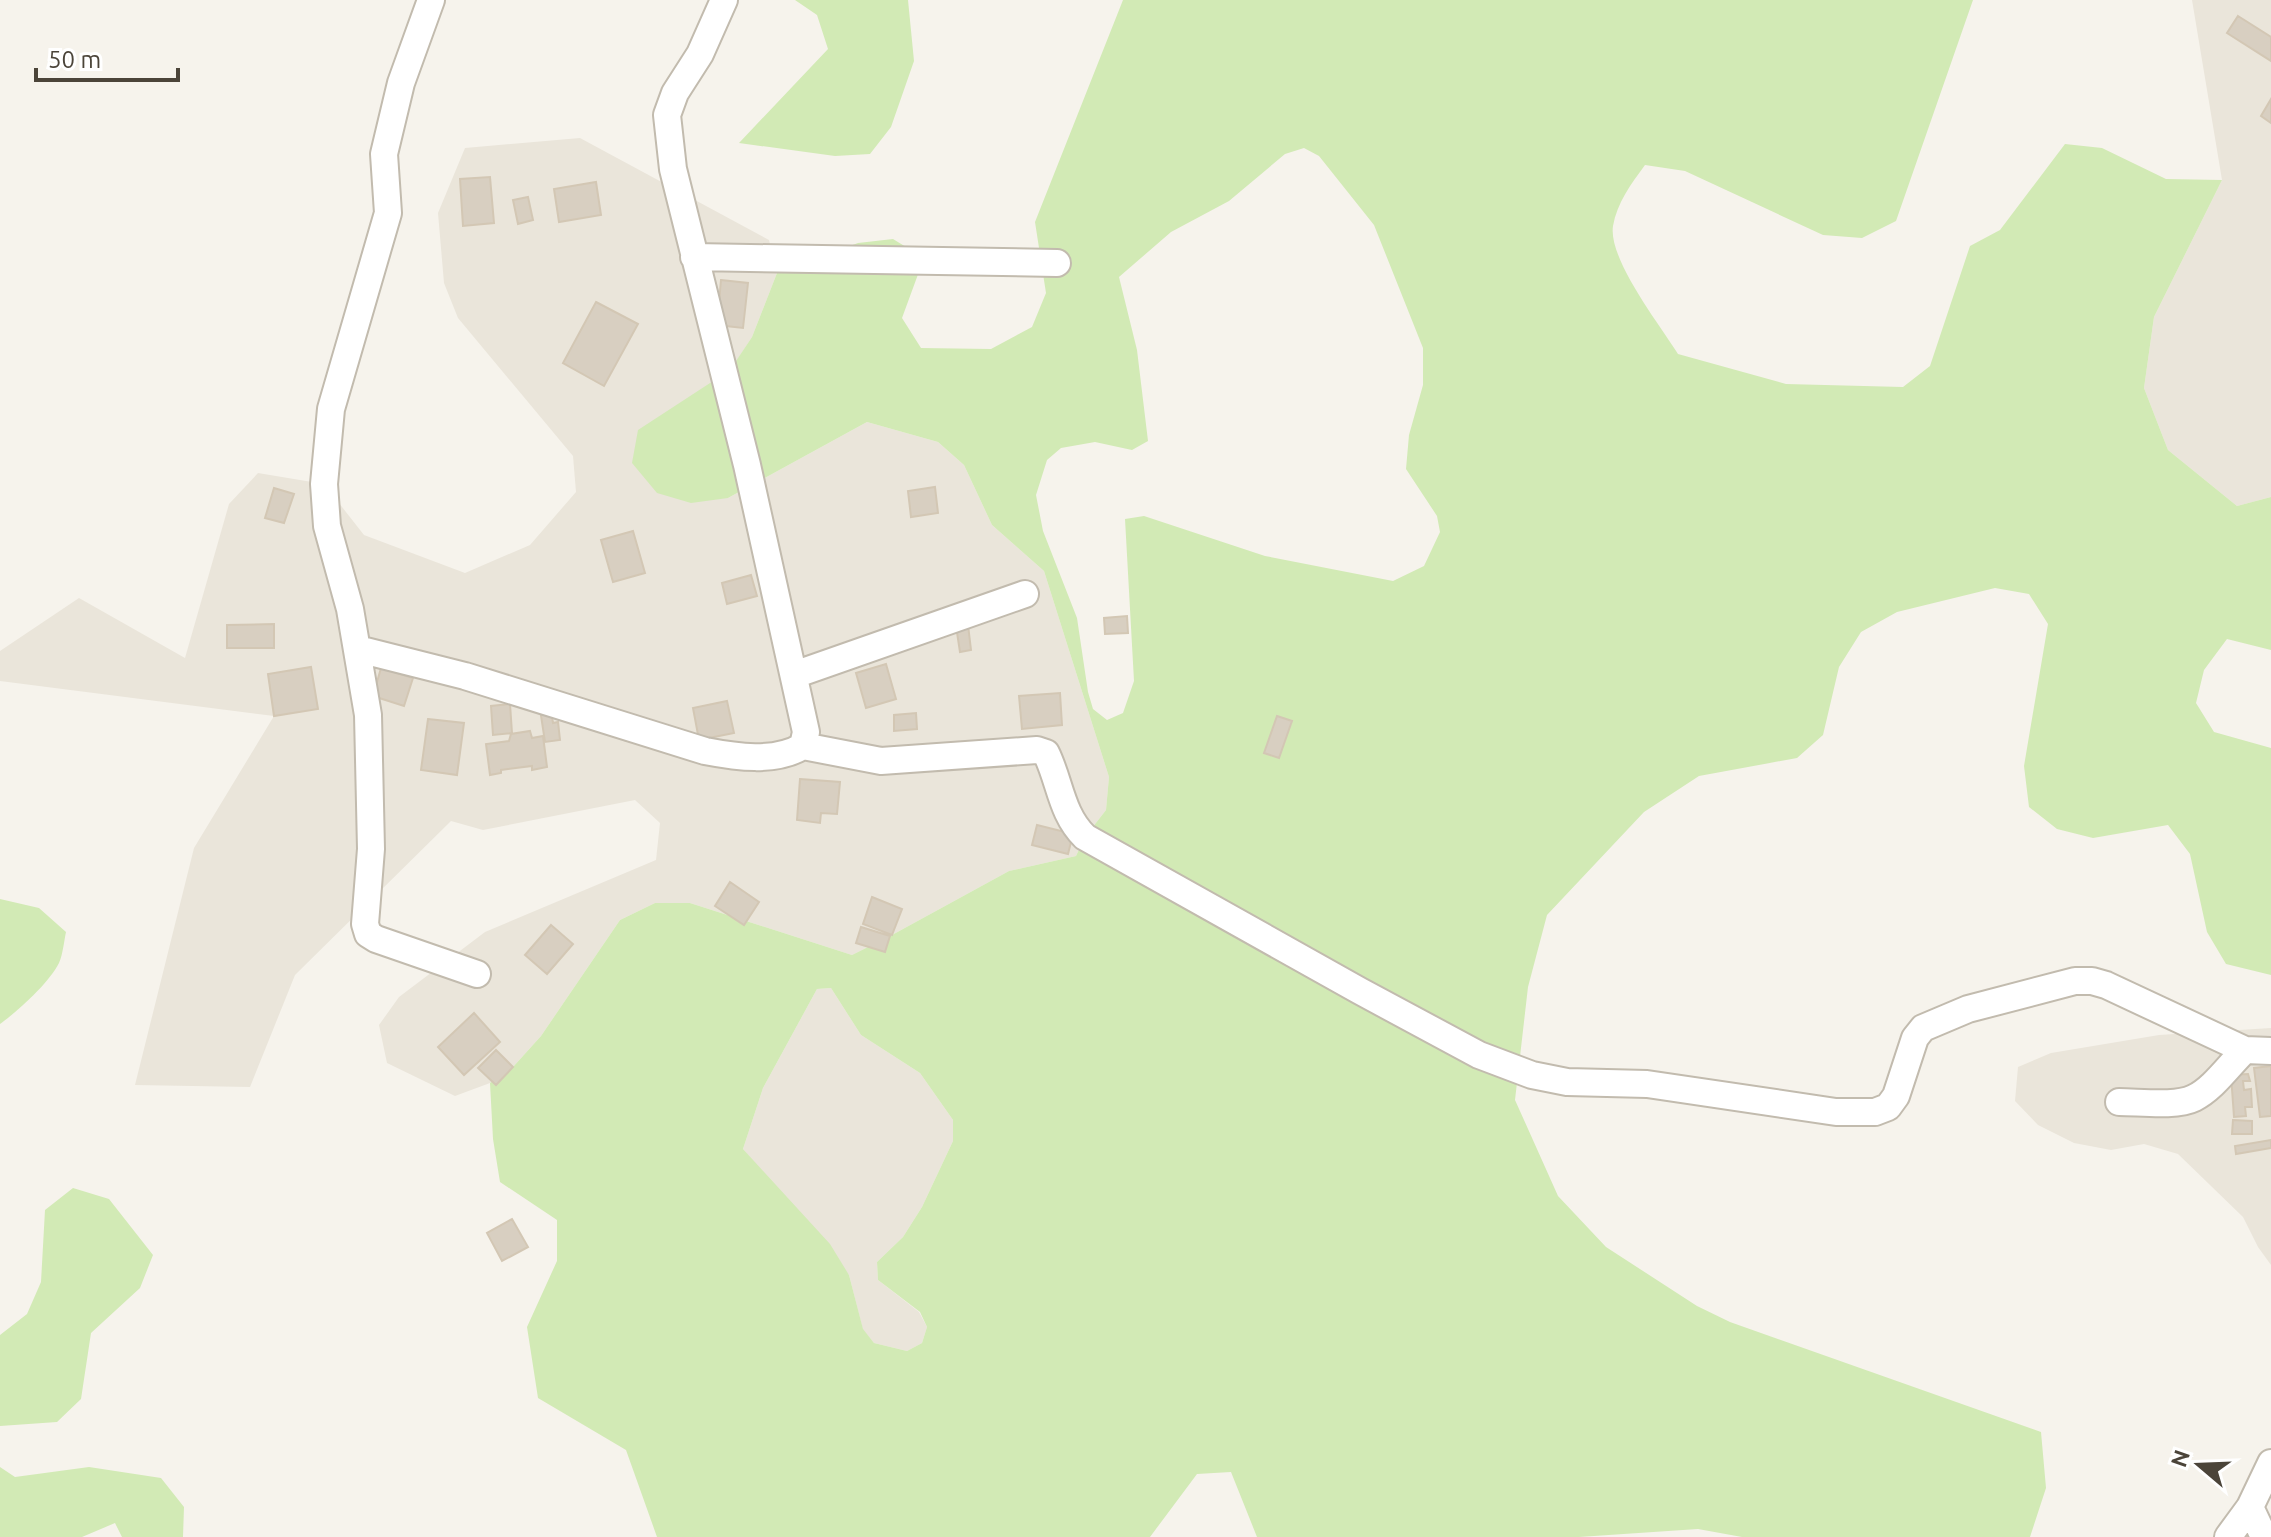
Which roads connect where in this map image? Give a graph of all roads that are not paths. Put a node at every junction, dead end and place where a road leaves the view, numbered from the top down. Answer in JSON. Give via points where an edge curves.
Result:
{"nodes":[{"id":1,"x":431,"y":0,"type":"edge"},
{"id":2,"x":724,"y":0,"type":"edge"},
{"id":3,"x":694,"y":257,"type":"junction"},
{"id":4,"x":1057,"y":263,"type":"dead end"},
{"id":5,"x":1025,"y":594,"type":"dead end"},
{"id":6,"x":358,"y":649,"type":"junction"},
{"id":7,"x":794,"y":675,"type":"junction"},
{"id":8,"x":803,"y":746,"type":"junction"},
{"id":9,"x":477,"y":974,"type":"dead end"},
{"id":10,"x":2258,"y":1050,"type":"edge"},
{"id":11,"x":2119,"y":1102,"type":"dead end"},
{"id":12,"x":2271,"y":1463,"type":"edge"},
{"id":13,"x":2250,"y":1507,"type":"junction"},
{"id":14,"x":2228,"y":1537,"type":"edge"},
{"id":15,"x":2264,"y":1537,"type":"edge"}],
"edges":[{"from":1,"to":6,"type":"street","via":[[401,83],[384,154],[388,213],[331,409],[324,484],[327,526]]},
{"from":2,"to":3,"type":"street","via":[[667,115],[673,169]]},
{"from":3,"to":4,"type":"street"},
{"from":3,"to":7,"type":"street"},
{"from":5,"to":7,"type":"street"},
{"from":6,"to":8,"type":"street","via":[[465,676],[705,751],[742,758],[792,753]]},
{"from":6,"to":9,"type":"street","via":[[368,715],[368,934]]},
{"from":7,"to":8,"type":"street","via":[[806,732]]},
{"from":8,"to":10,"type":"street","via":[[881,761],[1046,753],[1065,809],[1085,837],[1465,1048],[1532,1075],[1567,1082],[1647,1084],[1836,1112],[1875,1112],[1896,1096],[1923,1028],[1968,1009],[2075,981],[2106,985]]},
{"from":10,"to":11,"type":"street","via":[[2192,1099]]},
{"from":12,"to":13,"type":"street"},
{"from":13,"to":14,"type":"street"},
{"from":13,"to":15,"type":"street"}]}
